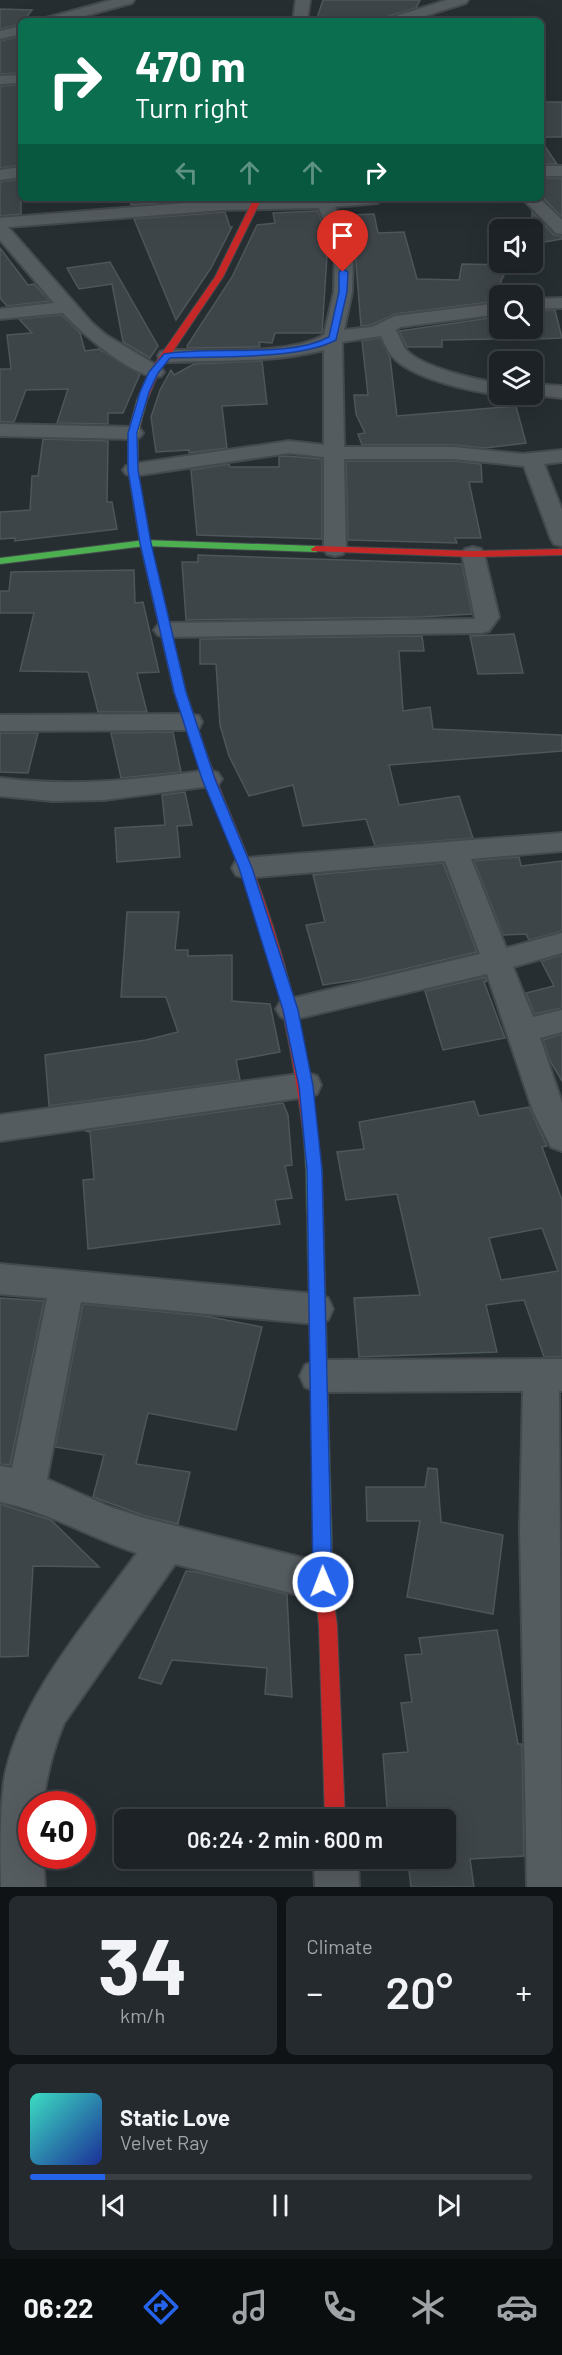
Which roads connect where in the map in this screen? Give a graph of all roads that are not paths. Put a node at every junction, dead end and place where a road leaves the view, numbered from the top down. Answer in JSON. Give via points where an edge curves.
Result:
{"nodes":[{"id":1,"x":127,"y":0,"type":"edge"},
{"id":2,"x":303,"y":0,"type":"edge"},
{"id":3,"x":461,"y":0,"type":"edge"},
{"id":4,"x":62,"y":18,"type":"edge"},
{"id":5,"x":300,"y":18,"type":"edge"},
{"id":6,"x":404,"y":18,"type":"edge"},
{"id":7,"x":18,"y":31,"type":"edge"},
{"id":8,"x":0,"y":35,"type":"edge"},
{"id":9,"x":18,"y":79,"type":"edge"},
{"id":10,"x":0,"y":80,"type":"edge"},
{"id":11,"x":544,"y":171,"type":"edge"},
{"id":12,"x":562,"y":171,"type":"edge"},
{"id":13,"x":18,"y":172,"type":"edge"},
{"id":14,"x":0,"y":175,"type":"edge"},
{"id":15,"x":69,"y":201,"type":"edge"},
{"id":16,"x":257,"y":201,"type":"edge"},
{"id":17,"x":347,"y":201,"type":"edge"},
{"id":18,"x":533,"y":201,"type":"edge"},
{"id":19,"x":326,"y":203,"type":"junction"},
{"id":20,"x":71,"y":219,"type":"junction"},
{"id":21,"x":0,"y":223,"type":"edge"},
{"id":22,"x":562,"y":229,"type":"edge"},
{"id":23,"x":0,"y":230,"type":"edge"},
{"id":24,"x":562,"y":303,"type":"edge"},
{"id":25,"x":543,"y":304,"type":"edge"},
{"id":26,"x":66,"y":307,"type":"junction"},
{"id":27,"x":489,"y":309,"type":"edge"},
{"id":28,"x":0,"y":314,"type":"edge"},
{"id":29,"x":387,"y":330,"type":"junction"},
{"id":30,"x":333,"y":338,"type":"junction"},
{"id":31,"x":167,"y":356,"type":"junction"},
{"id":32,"x":154,"y":372,"type":"junction"},
{"id":33,"x":489,"y":389,"type":"edge"},
{"id":34,"x":543,"y":391,"type":"edge"},
{"id":35,"x":562,"y":392,"type":"edge"},
{"id":36,"x":0,"y":430,"type":"edge"},
{"id":37,"x":133,"y":433,"type":"junction"},
{"id":38,"x":333,"y":453,"type":"junction"},
{"id":39,"x":562,"y":456,"type":"edge"},
{"id":40,"x":532,"y":459,"type":"junction"},
{"id":41,"x":133,"y":470,"type":"junction"},
{"id":42,"x":562,"y":539,"type":"edge"},
{"id":43,"x":146,"y":543,"type":"junction"},
{"id":44,"x":335,"y":549,"type":"junction"},
{"id":45,"x":562,"y":552,"type":"edge"},
{"id":46,"x":473,"y":554,"type":"junction"},
{"id":47,"x":0,"y":561,"type":"edge"},
{"id":48,"x":166,"y":630,"type":"junction"},
{"id":49,"x":190,"y":722,"type":"junction"},
{"id":50,"x":0,"y":723,"type":"edge"},
{"id":51,"x":209,"y":779,"type":"junction"},
{"id":52,"x":0,"y":788,"type":"edge"},
{"id":53,"x":562,"y":842,"type":"edge"},
{"id":54,"x":455,"y":852,"type":"junction"},
{"id":55,"x":246,"y":868,"type":"junction"},
{"id":56,"x":562,"y":943,"type":"edge"},
{"id":57,"x":497,"y":961,"type":"junction"},
{"id":58,"x":291,"y":1010,"type":"junction"},
{"id":59,"x":562,"y":1022,"type":"edge"},
{"id":60,"x":524,"y":1030,"type":"junction"},
{"id":61,"x":306,"y":1086,"type":"junction"},
{"id":62,"x":0,"y":1128,"type":"edge"},
{"id":63,"x":562,"y":1138,"type":"edge"},
{"id":64,"x":0,"y":1279,"type":"edge"},
{"id":65,"x":67,"y":1286,"type":"junction"},
{"id":66,"x":316,"y":1309,"type":"junction"},
{"id":67,"x":318,"y":1376,"type":"junction"},
{"id":68,"x":552,"y":1376,"type":"edge"},
{"id":69,"x":13,"y":1487,"type":"edge"},
{"id":70,"x":551,"y":1530,"type":"edge"},
{"id":71,"x":167,"y":1544,"type":"junction"},
{"id":72,"x":323,"y":1582,"type":"junction"},
{"id":73,"x":335,"y":1809,"type":"edge"},
{"id":74,"x":336,"y":1869,"type":"edge"},
{"id":75,"x":22,"y":1887,"type":"edge"},
{"id":76,"x":337,"y":1887,"type":"edge"},
{"id":77,"x":549,"y":1887,"type":"edge"}],
"edges":[{"from":1,"to":4,"type":"street"},
{"from":2,"to":5,"type":"street"},
{"from":3,"to":6,"type":"street"},
{"from":7,"to":8,"type":"street"},
{"from":9,"to":10,"type":"street"},
{"from":11,"to":12,"type":"street"},
{"from":13,"to":14,"type":"street"},
{"from":15,"to":20,"type":"street"},
{"from":16,"to":19,"type":"street"},
{"from":16,"to":20,"type":"street"},
{"from":16,"to":31,"type":"street","via":[[219,277]]},
{"from":17,"to":19,"type":"street"},
{"from":18,"to":22,"type":"street"},
{"from":19,"to":30,"type":"street","via":[[344,251],[343,292]]},
{"from":20,"to":21,"type":"street"},
{"from":23,"to":26,"type":"street"},
{"from":24,"to":25,"type":"street"},
{"from":26,"to":28,"type":"street"},
{"from":26,"to":32,"type":"street","via":[[99,339]]},
{"from":27,"to":29,"type":"street","via":[[395,322]]},
{"from":29,"to":30,"type":"street"},
{"from":29,"to":33,"type":"street","via":[[402,356],[441,374]]},
{"from":30,"to":31,"type":"street","via":[[319,346],[294,350]]},
{"from":30,"to":38,"type":"street"},
{"from":31,"to":32,"type":"street"},
{"from":32,"to":37,"type":"street","via":[[138,409]]},
{"from":34,"to":35,"type":"street"},
{"from":36,"to":37,"type":"street"},
{"from":37,"to":41,"type":"street"},
{"from":38,"to":40,"type":"street","via":[[425,452]]},
{"from":38,"to":41,"type":"street","via":[[289,447]]},
{"from":38,"to":44,"type":"street"},
{"from":39,"to":40,"type":"street"},
{"from":40,"to":42,"type":"street"},
{"from":41,"to":43,"type":"street"},
{"from":43,"to":44,"type":"street"},
{"from":43,"to":47,"type":"street"},
{"from":43,"to":48,"type":"street"},
{"from":44,"to":46,"type":"street"},
{"from":45,"to":46,"type":"street"},
{"from":46,"to":48,"type":"street","via":[[487,617],[481,626]]},
{"from":48,"to":49,"type":"street"},
{"from":49,"to":50,"type":"street"},
{"from":49,"to":51,"type":"street"},
{"from":51,"to":52,"type":"street","via":[[63,794]]},
{"from":51,"to":55,"type":"street"},
{"from":53,"to":54,"type":"street"},
{"from":54,"to":55,"type":"street"},
{"from":54,"to":57,"type":"street"},
{"from":55,"to":58,"type":"street"},
{"from":56,"to":57,"type":"street"},
{"from":57,"to":58,"type":"street"},
{"from":57,"to":60,"type":"street"},
{"from":58,"to":61,"type":"street"},
{"from":59,"to":60,"type":"street"},
{"from":60,"to":63,"type":"street","via":[[549,1111]]},
{"from":61,"to":62,"type":"street"},
{"from":61,"to":66,"type":"street","via":[[314,1170]]},
{"from":64,"to":65,"type":"street"},
{"from":65,"to":66,"type":"street"},
{"from":65,"to":69,"type":"street"},
{"from":66,"to":67,"type":"street"},
{"from":67,"to":68,"type":"street"},
{"from":67,"to":72,"type":"street"},
{"from":68,"to":70,"type":"street"},
{"from":69,"to":71,"type":"street"},
{"from":70,"to":77,"type":"street"},
{"from":71,"to":72,"type":"street"},
{"from":71,"to":75,"type":"street","via":[[57,1700],[35,1743],[20,1816]]},
{"from":72,"to":73,"type":"street"},
{"from":74,"to":76,"type":"street"}]}
